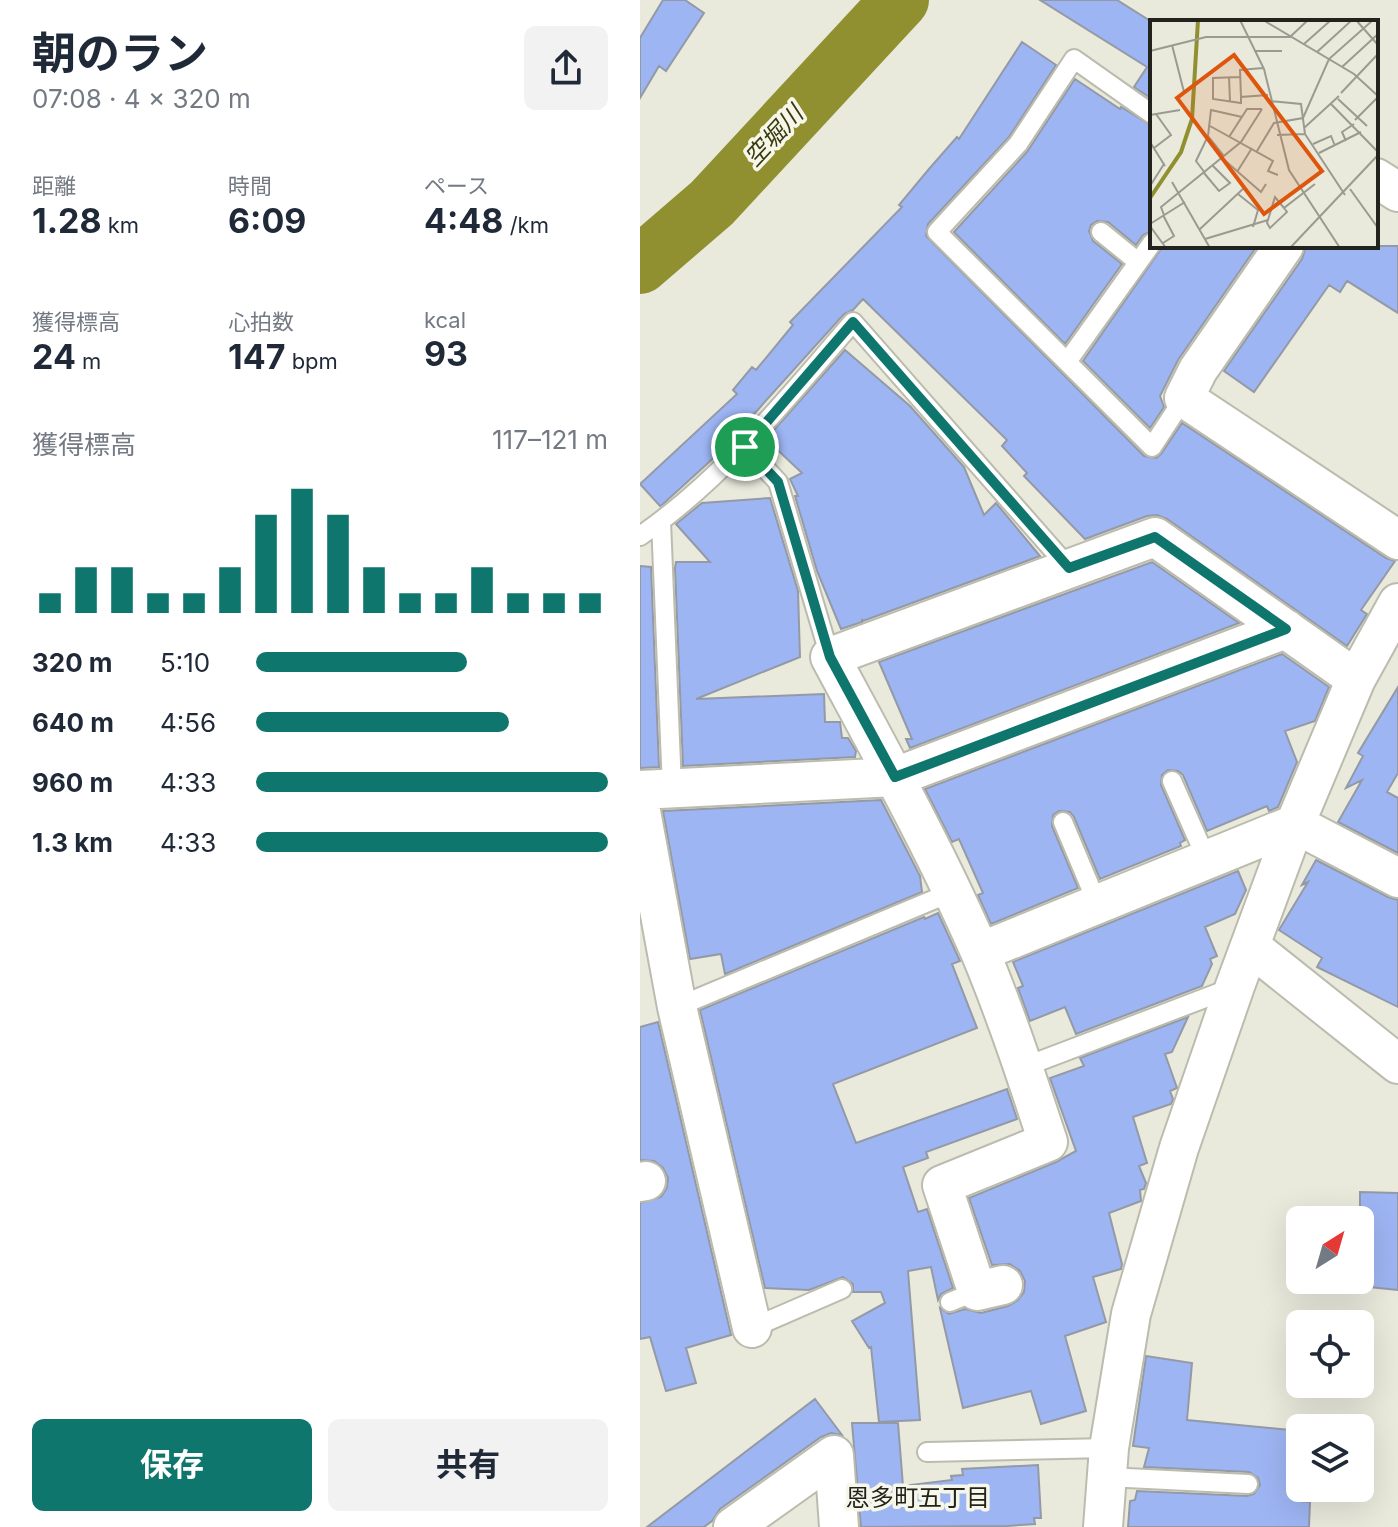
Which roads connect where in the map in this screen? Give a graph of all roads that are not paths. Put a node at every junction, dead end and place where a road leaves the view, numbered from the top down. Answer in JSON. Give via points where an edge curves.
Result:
{"nodes":[{"id":1,"x":1150,"y":113,"type":"edge"},
{"id":2,"x":1101,"y":232,"type":"dead end"},
{"id":3,"x":1150,"y":246,"type":"edge"},
{"id":4,"x":1283,"y":248,"type":"edge"},
{"id":5,"x":1138,"y":262,"type":"junction"},
{"id":6,"x":1067,"y":362,"type":"junction"},
{"id":7,"x":1184,"y":398,"type":"junction"},
{"id":8,"x":745,"y":447,"type":"junction"},
{"id":9,"x":661,"y":521,"type":"junction"},
{"id":10,"x":640,"y":536,"type":"edge"},
{"id":11,"x":1398,"y":540,"type":"edge"},
{"id":12,"x":1069,"y":568,"type":"junction"},
{"id":13,"x":1396,"y":610,"type":"edge"},
{"id":14,"x":1286,"y":629,"type":"junction"},
{"id":15,"x":830,"y":657,"type":"junction"},
{"id":16,"x":1356,"y":679,"type":"junction"},
{"id":17,"x":895,"y":777,"type":"junction"},
{"id":18,"x":1172,"y":781,"type":"dead end"},
{"id":19,"x":651,"y":795,"type":"edge"},
{"id":20,"x":1063,"y":822,"type":"dead end"},
{"id":21,"x":1295,"y":824,"type":"junction"},
{"id":22,"x":1207,"y":860,"type":"junction"},
{"id":23,"x":1398,"y":878,"type":"edge"},
{"id":24,"x":952,"y":892,"type":"junction"},
{"id":25,"x":1097,"y":903,"type":"junction"},
{"id":26,"x":1250,"y":946,"type":"junction"},
{"id":27,"x":980,"y":952,"type":"junction"},
{"id":28,"x":1235,"y":986,"type":"junction"},
{"id":29,"x":677,"y":1007,"type":"junction"},
{"id":30,"x":1398,"y":1064,"type":"edge"},
{"id":31,"x":1024,"y":1067,"type":"junction"},
{"id":32,"x":842,"y":1289,"type":"dead end"},
{"id":33,"x":977,"y":1293,"type":"dead end"},
{"id":34,"x":752,"y":1328,"type":"joint"},
{"id":35,"x":927,"y":1452,"type":"dead end"},
{"id":36,"x":1108,"y":1462,"type":"junction"},
{"id":37,"x":1248,"y":1484,"type":"dead end"},
{"id":38,"x":733,"y":1527,"type":"edge"},
{"id":39,"x":839,"y":1527,"type":"edge"},
{"id":40,"x":1103,"y":1527,"type":"edge"}],
"edges":[{"from":1,"to":6,"type":"lane","via":[[1074,59],[1018,144],[937,232]]},
{"from":2,"to":5,"type":"lane"},
{"from":3,"to":5,"type":"lane"},
{"from":4,"to":7,"type":"street"},
{"from":5,"to":6,"type":"lane"},
{"from":6,"to":7,"type":"lane","via":[[1152,447]]},
{"from":7,"to":11,"type":"street"},
{"from":8,"to":9,"type":"lane"},
{"from":8,"to":12,"type":"lane","via":[[853,322]]},
{"from":8,"to":15,"type":"lane","via":[[778,482]]},
{"from":9,"to":10,"type":"lane"},
{"from":9,"to":19,"type":"lane"},
{"from":12,"to":14,"type":"street","via":[[1155,537]]},
{"from":12,"to":15,"type":"street"},
{"from":13,"to":16,"type":"street"},
{"from":14,"to":16,"type":"street"},
{"from":14,"to":17,"type":"street"},
{"from":15,"to":17,"type":"street"},
{"from":16,"to":21,"type":"street"},
{"from":17,"to":19,"type":"street"},
{"from":17,"to":24,"type":"street"},
{"from":18,"to":22,"type":"lane"},
{"from":19,"to":29,"type":"street"},
{"from":20,"to":25,"type":"lane"},
{"from":21,"to":22,"type":"street"},
{"from":21,"to":23,"type":"street"},
{"from":21,"to":26,"type":"street"},
{"from":22,"to":25,"type":"street"},
{"from":24,"to":27,"type":"street"},
{"from":24,"to":29,"type":"lane"},
{"from":25,"to":27,"type":"street"},
{"from":26,"to":28,"type":"street"},
{"from":26,"to":30,"type":"street"},
{"from":27,"to":31,"type":"street"},
{"from":28,"to":31,"type":"lane"},
{"from":28,"to":36,"type":"street","via":[[1179,1148],[1131,1314]]},
{"from":29,"to":34,"type":"street"},
{"from":31,"to":33,"type":"street","via":[[1048,1142],[929,1190]]},
{"from":32,"to":34,"type":"lane"},
{"from":35,"to":36,"type":"lane"},
{"from":36,"to":37,"type":"lane"},
{"from":36,"to":40,"type":"street"},
{"from":38,"to":39,"type":"street","via":[[834,1455]]}]}
